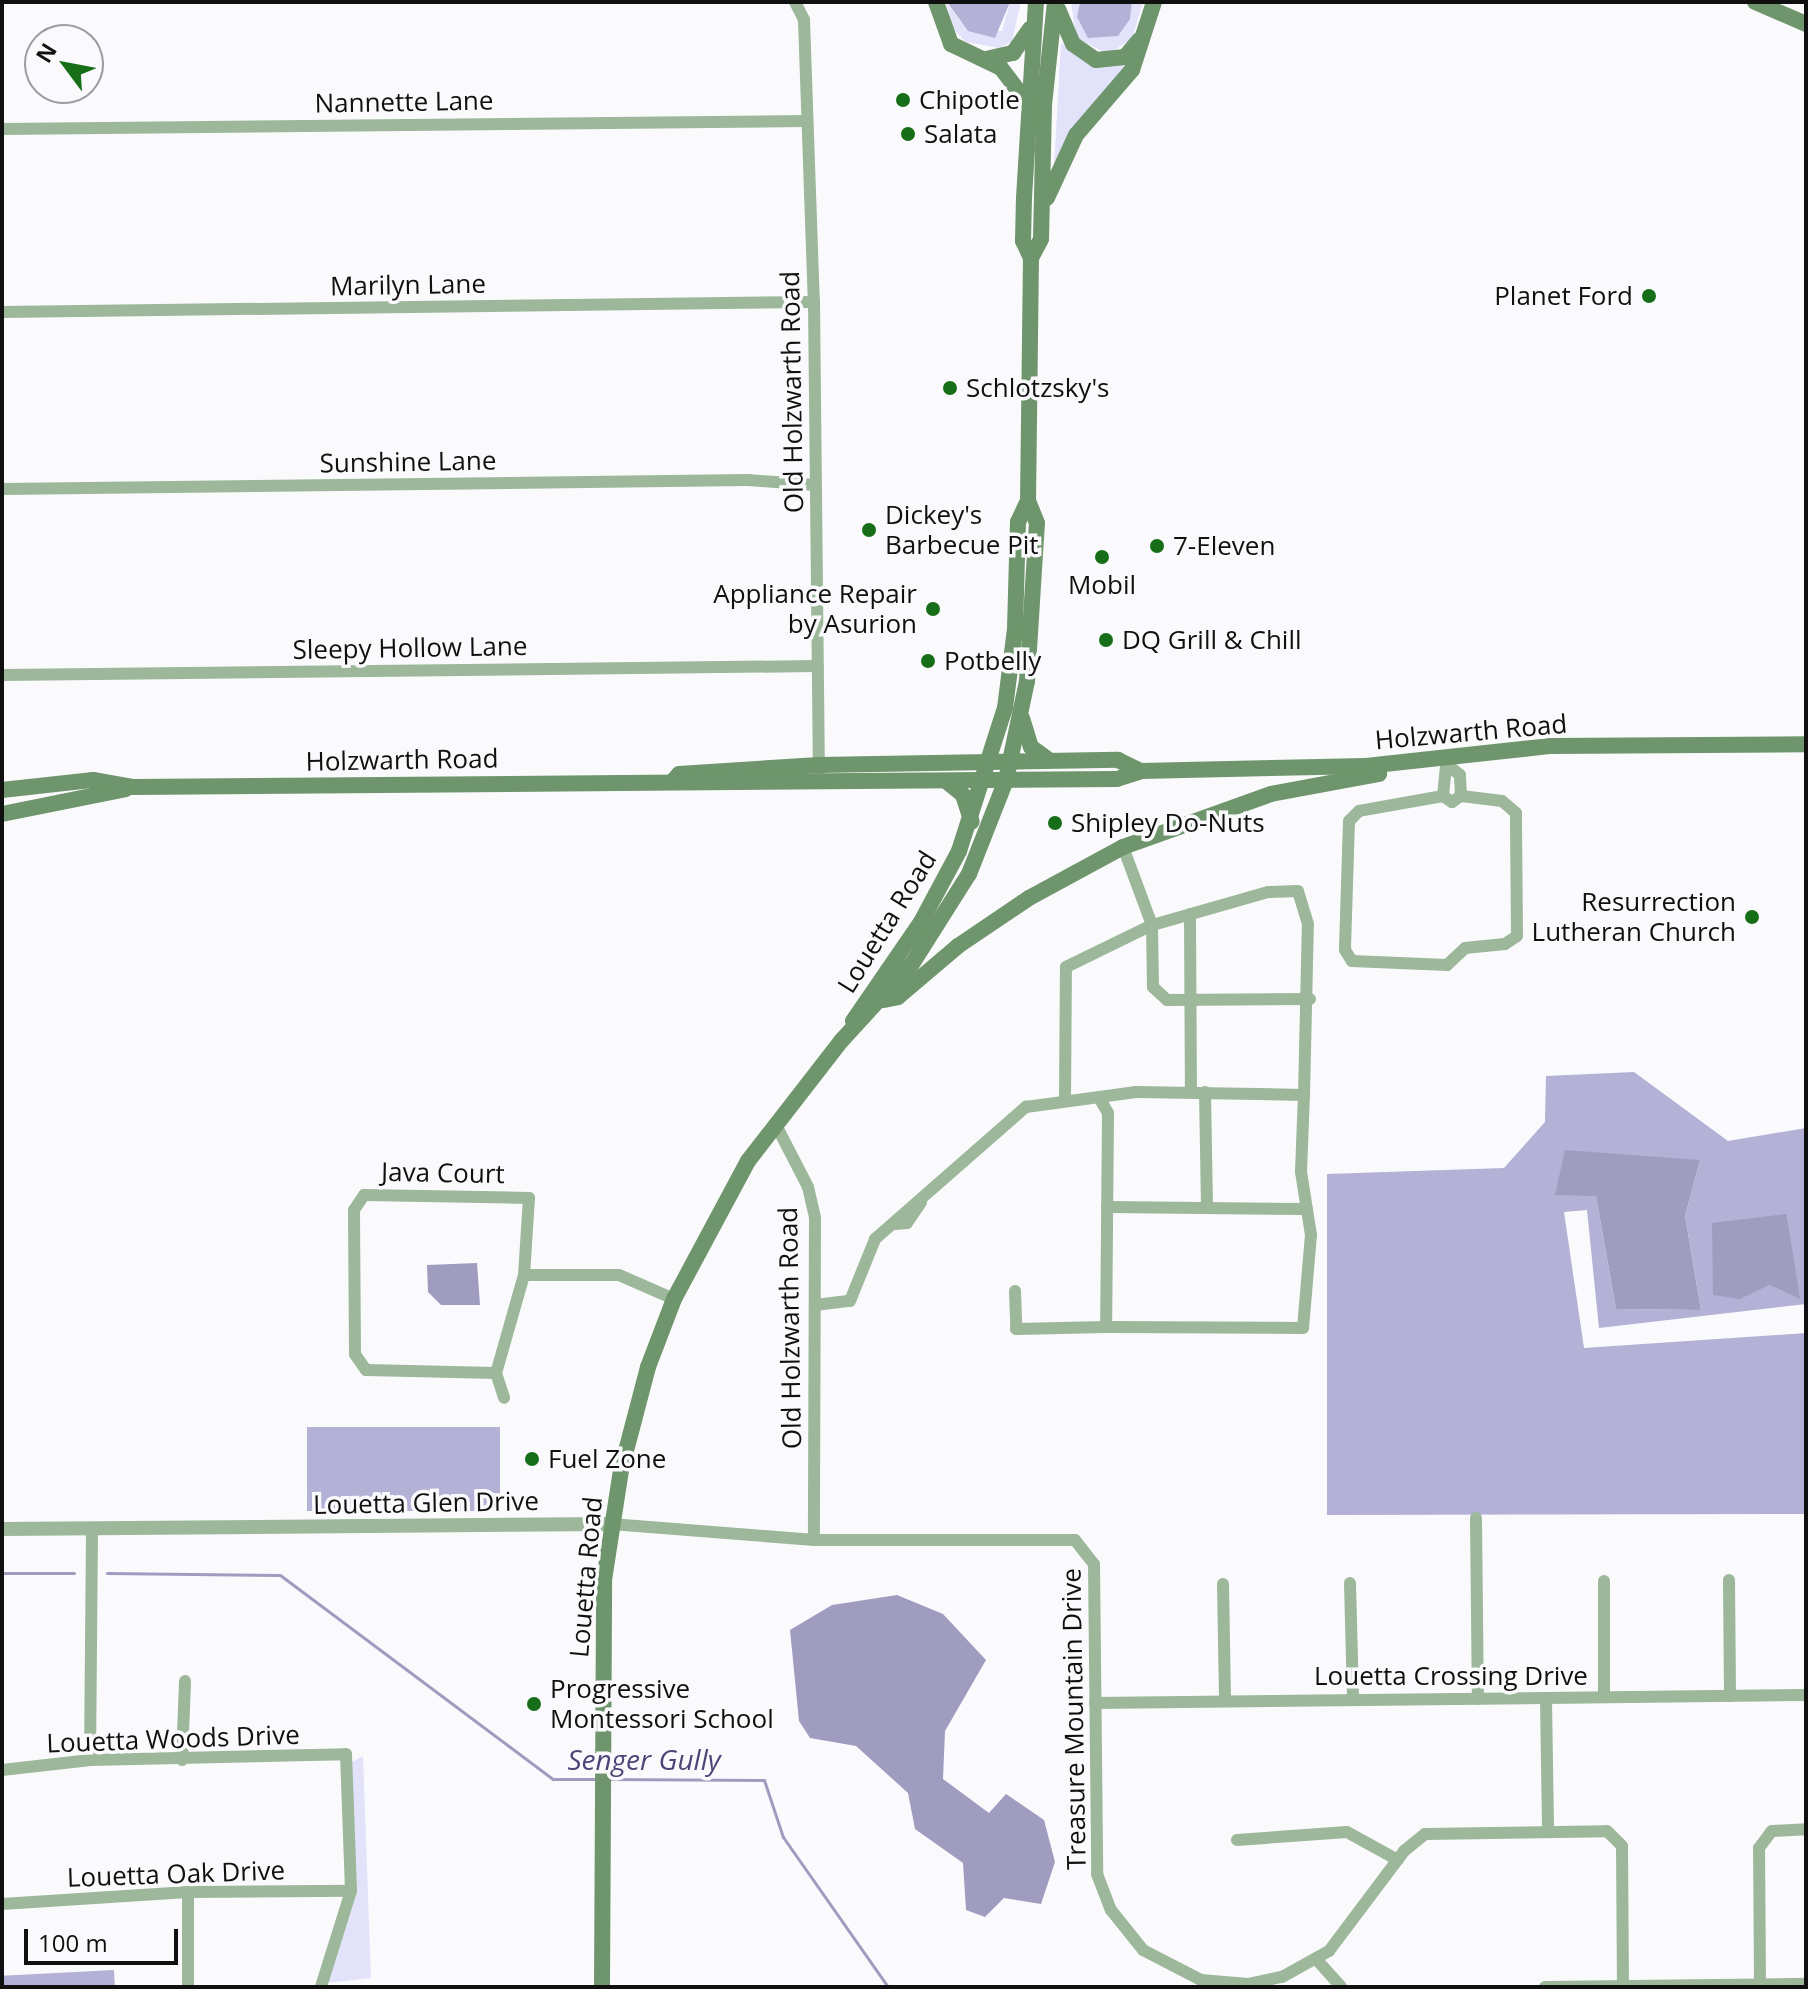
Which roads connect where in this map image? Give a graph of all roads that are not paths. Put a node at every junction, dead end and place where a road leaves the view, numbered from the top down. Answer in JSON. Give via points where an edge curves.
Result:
{"nodes":[{"id":1,"x":795,"y":2,"type":"edge"},
{"id":2,"x":936,"y":2,"type":"edge"},
{"id":3,"x":1036,"y":2,"type":"edge"},
{"id":4,"x":1056,"y":2,"type":"edge"},
{"id":5,"x":1755,"y":2,"type":"edge"},
{"id":6,"x":1153,"y":9,"type":"edge"},
{"id":7,"x":1034,"y":20,"type":"junction"},
{"id":8,"x":1806,"y":24,"type":"edge"},
{"id":9,"x":986,"y":59,"type":"junction"},
{"id":10,"x":1026,"y":104,"type":"junction"},
{"id":11,"x":807,"y":121,"type":"junction"},
{"id":12,"x":2,"y":129,"type":"edge"},
{"id":13,"x":1042,"y":219,"type":"junction"},
{"id":14,"x":1031,"y":258,"type":"junction"},
{"id":15,"x":814,"y":302,"type":"junction"},
{"id":16,"x":2,"y":312,"type":"edge"},
{"id":17,"x":815,"y":485,"type":"junction"},
{"id":18,"x":2,"y":489,"type":"edge"},
{"id":19,"x":1028,"y":501,"type":"junction"},
{"id":20,"x":818,"y":666,"type":"junction"},
{"id":21,"x":2,"y":675,"type":"edge"},
{"id":22,"x":1021,"y":715,"type":"junction"},
{"id":23,"x":1806,"y":744,"type":"edge"},
{"id":24,"x":1414,"y":760,"type":"junction"},
{"id":25,"x":992,"y":761,"type":"junction"},
{"id":26,"x":1011,"y":761,"type":"junction"},
{"id":27,"x":1050,"y":761,"type":"junction"},
{"id":28,"x":1448,"y":761,"type":"junction"},
{"id":29,"x":819,"y":765,"type":"junction"},
{"id":30,"x":1141,"y":771,"type":"junction"},
{"id":31,"x":1006,"y":780,"type":"junction"},
{"id":32,"x":673,"y":781,"type":"junction"},
{"id":33,"x":946,"y":781,"type":"junction"},
{"id":34,"x":986,"y":781,"type":"junction"},
{"id":35,"x":819,"y":783,"type":"junction"},
{"id":36,"x":132,"y":787,"type":"junction"},
{"id":37,"x":2,"y":790,"type":"edge"},
{"id":38,"x":1443,"y":796,"type":"junction"},
{"id":39,"x":1461,"y":796,"type":"junction"},
{"id":40,"x":2,"y":814,"type":"edge"},
{"id":41,"x":972,"y":822,"type":"junction"},
{"id":42,"x":1123,"y":847,"type":"junction"},
{"id":43,"x":1190,"y":914,"type":"junction"},
{"id":44,"x":1152,"y":925,"type":"junction"},
{"id":45,"x":1310,"y":999,"type":"junction"},
{"id":46,"x":1191,"y":1000,"type":"junction"},
{"id":47,"x":883,"y":1001,"type":"junction"},
{"id":48,"x":842,"y":1040,"type":"junction"},
{"id":49,"x":1191,"y":1092,"type":"junction"},
{"id":50,"x":1205,"y":1092,"type":"junction"},
{"id":51,"x":1304,"y":1095,"type":"junction"},
{"id":52,"x":1065,"y":1101,"type":"junction"},
{"id":53,"x":1101,"y":1101,"type":"junction"},
{"id":54,"x":775,"y":1123,"type":"junction"},
{"id":55,"x":1107,"y":1207,"type":"junction"},
{"id":56,"x":1207,"y":1208,"type":"junction"},
{"id":57,"x":1307,"y":1209,"type":"junction"},
{"id":58,"x":524,"y":1275,"type":"junction"},
{"id":59,"x":1015,"y":1291,"type":"dead end"},
{"id":60,"x":674,"y":1299,"type":"junction"},
{"id":61,"x":815,"y":1305,"type":"junction"},
{"id":62,"x":1106,"y":1327,"type":"junction"},
{"id":63,"x":496,"y":1373,"type":"junction"},
{"id":64,"x":504,"y":1398,"type":"dead end"},
{"id":65,"x":1476,"y":1518,"type":"dead end"},
{"id":66,"x":611,"y":1524,"type":"junction"},
{"id":67,"x":2,"y":1529,"type":"edge"},
{"id":68,"x":92,"y":1531,"type":"junction"},
{"id":69,"x":814,"y":1540,"type":"junction"},
{"id":70,"x":1087,"y":1548,"type":"joint"},
{"id":71,"x":1729,"y":1580,"type":"dead end"},
{"id":72,"x":1604,"y":1581,"type":"dead end"},
{"id":73,"x":1350,"y":1583,"type":"dead end"},
{"id":74,"x":1223,"y":1584,"type":"dead end"},
{"id":75,"x":185,"y":1681,"type":"dead end"},
{"id":76,"x":1806,"y":1695,"type":"edge"},
{"id":77,"x":1730,"y":1696,"type":"junction"},
{"id":78,"x":1604,"y":1697,"type":"junction"},
{"id":79,"x":1353,"y":1698,"type":"junction"},
{"id":80,"x":1478,"y":1699,"type":"junction"},
{"id":81,"x":1546,"y":1699,"type":"junction"},
{"id":82,"x":1225,"y":1700,"type":"junction"},
{"id":83,"x":1095,"y":1703,"type":"junction"},
{"id":84,"x":90,"y":1760,"type":"junction"},
{"id":85,"x":182,"y":1760,"type":"junction"},
{"id":86,"x":2,"y":1770,"type":"edge"},
{"id":87,"x":1806,"y":1829,"type":"edge"},
{"id":88,"x":1548,"y":1831,"type":"junction"},
{"id":89,"x":1237,"y":1840,"type":"dead end"},
{"id":90,"x":1398,"y":1860,"type":"junction"},
{"id":91,"x":351,"y":1891,"type":"junction"},
{"id":92,"x":188,"y":1892,"type":"junction"},
{"id":93,"x":2,"y":1904,"type":"edge"},
{"id":94,"x":1317,"y":1960,"type":"junction"},
{"id":95,"x":1760,"y":1984,"type":"junction"},
{"id":96,"x":1806,"y":1984,"type":"edge"},
{"id":97,"x":1623,"y":1986,"type":"edge"},
{"id":98,"x":188,"y":1987,"type":"edge"},
{"id":99,"x":321,"y":1987,"type":"edge"},
{"id":100,"x":602,"y":1987,"type":"edge"},
{"id":101,"x":1341,"y":1987,"type":"edge"},
{"id":102,"x":1545,"y":1987,"type":"edge"}],
"edges":[{"from":1,"to":11,"type":"street","name":"Old Holzwarth Road","via":[[804,20]]},
{"from":2,"to":9,"type":"main road","via":[[951,44]]},
{"from":3,"to":7,"type":"main road","name":"Louetta Road"},
{"from":4,"to":6,"type":"main road","via":[[1064,32],[1096,60],[1125,57]]},
{"from":4,"to":13,"type":"main road","name":"Louetta Road"},
{"from":5,"to":8,"type":"main road"},
{"from":6,"to":13,"type":"main road","via":[[1132,70],[1066,152]]},
{"from":7,"to":9,"type":"main road","via":[[1013,53]]},
{"from":7,"to":10,"type":"main road","name":"Louetta Road"},
{"from":9,"to":10,"type":"main road","via":[[1010,76]]},
{"from":10,"to":14,"type":"main road","name":"Louetta Road","via":[[1023,241]]},
{"from":11,"to":12,"type":"street","name":"Nannette Lane"},
{"from":11,"to":15,"type":"street","name":"Old Holzwarth Road"},
{"from":13,"to":14,"type":"main road","name":"Louetta Road"},
{"from":14,"to":19,"type":"main road","name":"Louetta Road"},
{"from":15,"to":16,"type":"street","name":"Marilyn Lane"},
{"from":15,"to":17,"type":"street","name":"Old Holzwarth Road"},
{"from":17,"to":18,"type":"street","name":"Sunshine Lane","via":[[748,480]]},
{"from":17,"to":20,"type":"street","name":"Old Holzwarth Road"},
{"from":19,"to":22,"type":"main road","name":"Louetta Road","via":[[1037,523],[1036,590]]},
{"from":19,"to":25,"type":"main road","name":"Louetta Road","via":[[1018,522],[1015,629]]},
{"from":20,"to":21,"type":"street","name":"Sleepy Hollow Lane"},
{"from":20,"to":29,"type":"street","name":"Old Holzwarth Road"},
{"from":22,"to":26,"type":"main road","name":"Louetta Road"},
{"from":22,"to":27,"type":"main road","via":[[1031,747]]},
{"from":23,"to":28,"type":"main road","name":"Holzwarth Road","via":[[1551,746]]},
{"from":24,"to":28,"type":"main road","name":"Holzwarth Road"},
{"from":24,"to":30,"type":"main road","name":"Holzwarth Road"},
{"from":24,"to":42,"type":"main road","via":[[1380,774],[1271,794]]},
{"from":25,"to":26,"type":"main road","name":"Holzwarth Road"},
{"from":25,"to":29,"type":"main road","name":"Holzwarth Road"},
{"from":25,"to":34,"type":"main road","name":"Louetta Road"},
{"from":26,"to":27,"type":"main road","name":"Holzwarth Road"},
{"from":26,"to":31,"type":"main road","name":"Louetta Road"},
{"from":27,"to":30,"type":"main road","name":"Holzwarth Road","via":[[1118,760]]},
{"from":28,"to":38,"type":"street","via":[[1441,778]]},
{"from":28,"to":39,"type":"street","via":[[1460,775]]},
{"from":29,"to":32,"type":"main road","name":"Holzwarth Road","via":[[679,774]]},
{"from":29,"to":35,"type":"street","name":"Old Holzwarth Road"},
{"from":30,"to":31,"type":"main road","name":"Holzwarth Road","via":[[1117,779]]},
{"from":31,"to":34,"type":"main road","name":"Holzwarth Road"},
{"from":31,"to":47,"type":"main road","name":"Louetta Road","via":[[969,874]]},
{"from":32,"to":35,"type":"main road","name":"Holzwarth Road","via":[[680,786]]},
{"from":32,"to":36,"type":"main road","name":"Holzwarth Road"},
{"from":33,"to":34,"type":"main road","name":"Holzwarth Road"},
{"from":33,"to":35,"type":"main road","name":"Holzwarth Road"},
{"from":33,"to":41,"type":"main road","via":[[963,795]]},
{"from":34,"to":41,"type":"main road","name":"Louetta Road"},
{"from":36,"to":37,"type":"main road","name":"Holzwarth Road","via":[[93,780]]},
{"from":36,"to":40,"type":"main road","name":"Holzwarth Road"},
{"from":38,"to":39,"type":"street","via":[[1452,802]]},
{"from":38,"to":39,"type":"street","via":[[1359,811],[1349,821],[1345,950],[1352,961],[1447,965],[1465,948],[1505,944],[1517,936],[1516,813],[1502,801]]},
{"from":41,"to":48,"type":"main road","name":"Louetta Road","via":[[921,922]]},
{"from":42,"to":44,"type":"street"},
{"from":42,"to":47,"type":"main road","via":[[1029,898],[958,946],[898,997]]},
{"from":43,"to":44,"type":"street"},
{"from":43,"to":45,"type":"street","via":[[1268,892],[1298,891],[1308,924]]},
{"from":43,"to":46,"type":"street"},
{"from":44,"to":46,"type":"street","via":[[1153,987],[1167,1000]]},
{"from":44,"to":52,"type":"street","via":[[1066,967]]},
{"from":45,"to":46,"type":"street"},
{"from":45,"to":51,"type":"street"},
{"from":46,"to":49,"type":"street"},
{"from":47,"to":48,"type":"main road","name":"Louetta Road"},
{"from":48,"to":54,"type":"main road","name":"Louetta Road"},
{"from":49,"to":50,"type":"street"},
{"from":49,"to":53,"type":"street","via":[[1136,1092]]},
{"from":50,"to":51,"type":"street"},
{"from":50,"to":56,"type":"street"},
{"from":51,"to":57,"type":"street","via":[[1301,1172]]},
{"from":52,"to":53,"type":"street"},
{"from":52,"to":61,"type":"street","via":[[1026,1107],[875,1239],[850,1301]]},
{"from":53,"to":55,"type":"street","via":[[1108,1113]]},
{"from":54,"to":60,"type":"main road","name":"Louetta Road","via":[[730,1191]]},
{"from":54,"to":61,"type":"street","name":"Old Holzwarth Road","via":[[812,1198]]},
{"from":55,"to":56,"type":"street"},
{"from":55,"to":62,"type":"street"},
{"from":56,"to":57,"type":"street"},
{"from":57,"to":62,"type":"street","via":[[1311,1235],[1303,1328]]},
{"from":58,"to":60,"type":"street","via":[[619,1275]]},
{"from":58,"to":63,"type":"street"},
{"from":58,"to":63,"type":"street","name":"Java Court","via":[[529,1198],[364,1195],[354,1210],[355,1354],[366,1370]]},
{"from":59,"to":62,"type":"street","via":[[1016,1329]]},
{"from":60,"to":66,"type":"main road","name":"Louetta Road","via":[[648,1367]]},
{"from":61,"to":69,"type":"street","name":"Old Holzwarth Road"},
{"from":63,"to":64,"type":"street"},
{"from":65,"to":80,"type":"street"},
{"from":66,"to":68,"type":"street","name":"Louetta Glen Drive"},
{"from":66,"to":69,"type":"street","name":"Louetta Glen Drive"},
{"from":66,"to":100,"type":"main road","name":"Louetta Road","via":[[601,1762]]},
{"from":67,"to":68,"type":"street","name":"Louetta Glen Drive"},
{"from":68,"to":84,"type":"street"},
{"from":69,"to":70,"type":"street","name":"Louetta Glen Drive","via":[[1069,1539]]},
{"from":70,"to":83,"type":"street","name":"Treasure Mountain Drive","via":[[1094,1564]]},
{"from":71,"to":77,"type":"street"},
{"from":72,"to":78,"type":"street"},
{"from":73,"to":79,"type":"street"},
{"from":74,"to":82,"type":"street"},
{"from":75,"to":85,"type":"street"},
{"from":76,"to":77,"type":"street","name":"Louetta Crossing Drive"},
{"from":77,"to":78,"type":"street","name":"Louetta Crossing Drive"},
{"from":78,"to":81,"type":"street","name":"Louetta Crossing Drive"},
{"from":79,"to":80,"type":"street","name":"Louetta Crossing Drive"},
{"from":79,"to":82,"type":"street","name":"Louetta Crossing Drive"},
{"from":80,"to":81,"type":"street","name":"Louetta Crossing Drive"},
{"from":81,"to":88,"type":"street"},
{"from":82,"to":83,"type":"street","name":"Louetta Crossing Drive"},
{"from":83,"to":94,"type":"street","name":"Treasure Mountain Drive","via":[[1097,1874],[1111,1910],[1131,1938],[1158,1962],[1217,1983],[1261,1983]]},
{"from":84,"to":85,"type":"street","name":"Louetta Woods Drive"},
{"from":84,"to":86,"type":"street","name":"Louetta Woods Drive"},
{"from":85,"to":91,"type":"street","name":"Louetta Woods Drive","via":[[346,1754]]},
{"from":87,"to":95,"type":"street","via":[[1765,1836],[1758,1855]]},
{"from":88,"to":90,"type":"street","name":"Treasure Mountain Drive","via":[[1434,1831]]},
{"from":88,"to":97,"type":"street","name":"Treasure Mountain Drive","via":[[1619,1837]]},
{"from":89,"to":90,"type":"street","via":[[1347,1832]]},
{"from":90,"to":94,"type":"street","name":"Treasure Mountain Drive"},
{"from":91,"to":92,"type":"street","name":"Louetta Oak Drive"},
{"from":91,"to":99,"type":"street"},
{"from":92,"to":93,"type":"street","name":"Louetta Oak Drive"},
{"from":92,"to":98,"type":"street"},
{"from":94,"to":101,"type":"street"},
{"from":95,"to":96,"type":"street"},
{"from":95,"to":97,"type":"street"},
{"from":97,"to":102,"type":"street"}]}
